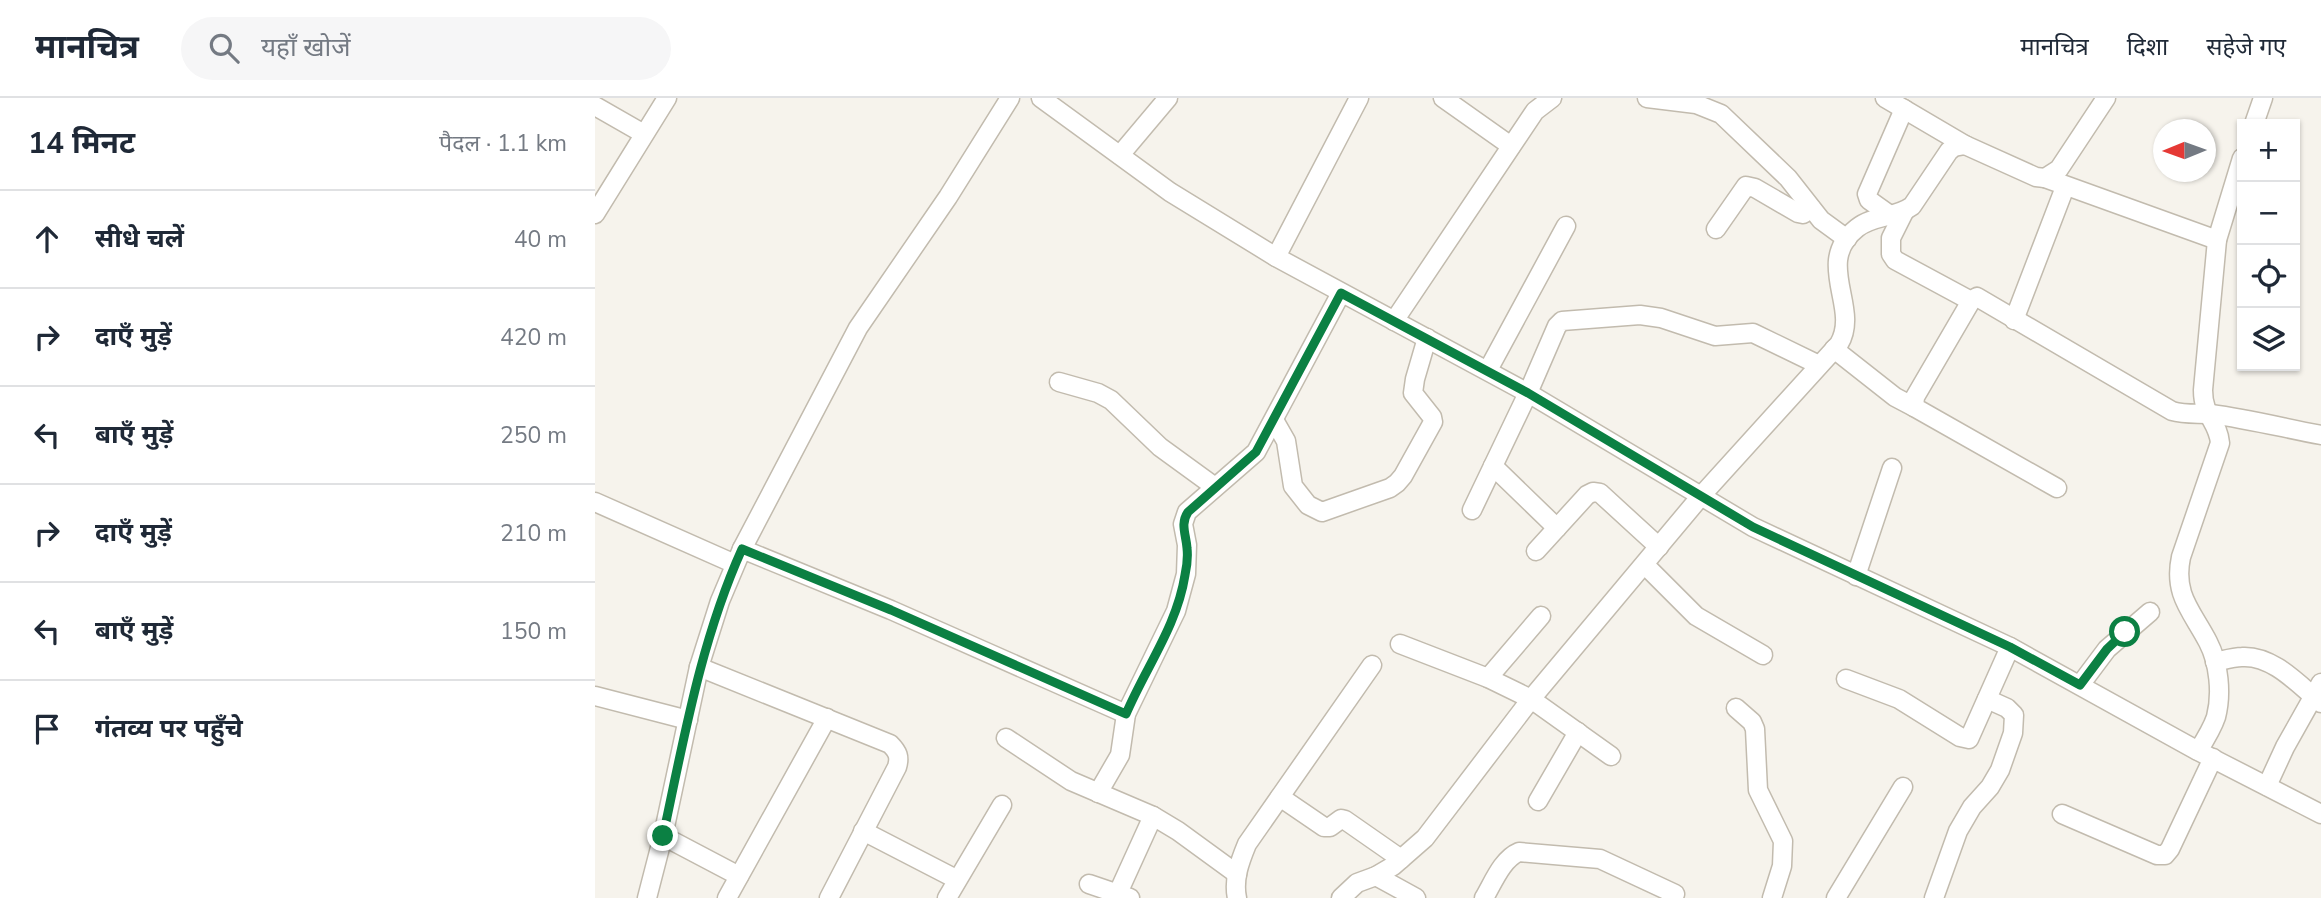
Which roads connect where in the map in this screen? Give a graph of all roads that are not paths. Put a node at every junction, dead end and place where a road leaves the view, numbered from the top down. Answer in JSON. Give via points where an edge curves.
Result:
{"nodes":[{"id":1,"x":667,"y":98,"type":"edge"},
{"id":2,"x":1010,"y":98,"type":"edge"},
{"id":3,"x":1041,"y":98,"type":"edge"},
{"id":4,"x":1168,"y":98,"type":"edge"},
{"id":5,"x":1359,"y":98,"type":"edge"},
{"id":6,"x":1443,"y":98,"type":"edge"},
{"id":7,"x":1552,"y":98,"type":"edge"},
{"id":8,"x":1647,"y":98,"type":"edge"},
{"id":9,"x":2106,"y":98,"type":"edge"},
{"id":10,"x":2263,"y":98,"type":"edge"},
{"id":11,"x":1892,"y":102,"type":"edge"},
{"id":12,"x":595,"y":106,"type":"edge"},
{"id":13,"x":2256,"y":119,"type":"edge"},
{"id":14,"x":644,"y":134,"type":"junction"},
{"id":15,"x":1965,"y":145,"type":"junction"},
{"id":16,"x":1511,"y":146,"type":"junction"},
{"id":17,"x":1120,"y":155,"type":"junction"},
{"id":18,"x":2237,"y":174,"type":"edge"},
{"id":19,"x":2045,"y":178,"type":"junction"},
{"id":20,"x":2065,"y":187,"type":"junction"},
{"id":21,"x":1811,"y":208,"type":"junction"},
{"id":22,"x":595,"y":214,"type":"edge"},
{"id":23,"x":1897,"y":214,"type":"junction"},
{"id":24,"x":1566,"y":226,"type":"dead end"},
{"id":25,"x":1716,"y":229,"type":"dead end"},
{"id":26,"x":1847,"y":239,"type":"junction"},
{"id":27,"x":2217,"y":240,"type":"junction"},
{"id":28,"x":1276,"y":257,"type":"junction"},
{"id":29,"x":1341,"y":293,"type":"junction"},
{"id":30,"x":1971,"y":301,"type":"junction"},
{"id":31,"x":2014,"y":320,"type":"junction"},
{"id":32,"x":1394,"y":321,"type":"junction"},
{"id":33,"x":1427,"y":338,"type":"junction"},
{"id":34,"x":1835,"y":349,"type":"junction"},
{"id":35,"x":1819,"y":365,"type":"junction"},
{"id":36,"x":1488,"y":370,"type":"junction"},
{"id":37,"x":1059,"y":382,"type":"dead end"},
{"id":38,"x":1528,"y":393,"type":"junction"},
{"id":39,"x":1914,"y":407,"type":"junction"},
{"id":40,"x":2206,"y":414,"type":"junction"},
{"id":41,"x":1274,"y":421,"type":"junction"},
{"id":42,"x":2321,"y":435,"type":"edge"},
{"id":43,"x":1493,"y":466,"type":"junction"},
{"id":44,"x":1892,"y":468,"type":"dead end"},
{"id":45,"x":1215,"y":487,"type":"junction"},
{"id":46,"x":2057,"y":488,"type":"dead end"},
{"id":47,"x":1701,"y":496,"type":"junction"},
{"id":48,"x":595,"y":502,"type":"edge"},
{"id":49,"x":1472,"y":510,"type":"dead end"},
{"id":50,"x":1557,"y":528,"type":"junction"},
{"id":51,"x":1659,"y":547,"type":"junction"},
{"id":52,"x":1536,"y":551,"type":"dead end"},
{"id":53,"x":738,"y":556,"type":"junction"},
{"id":54,"x":1645,"y":565,"type":"junction"},
{"id":55,"x":1856,"y":576,"type":"junction"},
{"id":56,"x":2150,"y":612,"type":"dead end"},
{"id":57,"x":1541,"y":616,"type":"dead end"},
{"id":58,"x":1400,"y":644,"type":"dead end"},
{"id":59,"x":2010,"y":647,"type":"junction"},
{"id":60,"x":1763,"y":655,"type":"dead end"},
{"id":61,"x":2215,"y":662,"type":"junction"},
{"id":62,"x":1372,"y":665,"type":"dead end"},
{"id":63,"x":699,"y":667,"type":"junction"},
{"id":64,"x":1488,"y":678,"type":"junction"},
{"id":65,"x":1846,"y":678,"type":"dead end"},
{"id":66,"x":2080,"y":685,"type":"junction"},
{"id":67,"x":2318,"y":694,"type":"edge"},
{"id":68,"x":595,"y":696,"type":"edge"},
{"id":69,"x":1531,"y":699,"type":"junction"},
{"id":70,"x":1987,"y":699,"type":"junction"},
{"id":71,"x":1737,"y":708,"type":"dead end"},
{"id":72,"x":1126,"y":714,"type":"junction"},
{"id":73,"x":827,"y":718,"type":"junction"},
{"id":74,"x":688,"y":720,"type":"junction"},
{"id":75,"x":1578,"y":732,"type":"junction"},
{"id":76,"x":1006,"y":738,"type":"dead end"},
{"id":77,"x":1611,"y":755,"type":"dead end"},
{"id":78,"x":2206,"y":755,"type":"junction"},
{"id":79,"x":2267,"y":786,"type":"junction"},
{"id":80,"x":1903,"y":787,"type":"dead end"},
{"id":81,"x":1098,"y":793,"type":"junction"},
{"id":82,"x":1280,"y":797,"type":"junction"},
{"id":83,"x":1538,"y":801,"type":"dead end"},
{"id":84,"x":1002,"y":805,"type":"dead end"},
{"id":85,"x":2062,"y":814,"type":"dead end"},
{"id":86,"x":2321,"y":814,"type":"edge"},
{"id":87,"x":1153,"y":816,"type":"junction"},
{"id":88,"x":863,"y":831,"type":"junction"},
{"id":89,"x":663,"y":836,"type":"junction"},
{"id":90,"x":1401,"y":859,"type":"junction"},
{"id":91,"x":1237,"y":874,"type":"junction"},
{"id":92,"x":739,"y":876,"type":"junction"},
{"id":93,"x":1376,"y":876,"type":"junction"},
{"id":94,"x":957,"y":879,"type":"junction"},
{"id":95,"x":1089,"y":884,"type":"dead end"},
{"id":96,"x":1675,"y":894,"type":"dead end"},
{"id":97,"x":1124,"y":896,"type":"edge"},
{"id":98,"x":646,"y":898,"type":"edge"},
{"id":99,"x":727,"y":898,"type":"edge"},
{"id":100,"x":829,"y":898,"type":"edge"},
{"id":101,"x":947,"y":898,"type":"edge"},
{"id":102,"x":1237,"y":898,"type":"edge"},
{"id":103,"x":1341,"y":898,"type":"edge"},
{"id":104,"x":1416,"y":898,"type":"edge"},
{"id":105,"x":1484,"y":898,"type":"edge"},
{"id":106,"x":1772,"y":898,"type":"edge"},
{"id":107,"x":1836,"y":898,"type":"edge"},
{"id":108,"x":1934,"y":898,"type":"edge"}],
"edges":[{"from":1,"to":14,"type":"street"},
{"from":2,"to":53,"type":"street","via":[[858,328]]},
{"from":3,"to":17,"type":"street"},
{"from":4,"to":17,"type":"street"},
{"from":5,"to":28,"type":"street"},
{"from":6,"to":16,"type":"street"},
{"from":7,"to":16,"type":"street","via":[[1535,111]]},
{"from":8,"to":21,"type":"street","via":[[1696,104],[1721,114],[1788,178]]},
{"from":9,"to":19,"type":"street","via":[[2059,169]]},
{"from":10,"to":13,"type":"street"},
{"from":11,"to":15,"type":"street"},
{"from":11,"to":23,"type":"street","via":[[1867,194],[1869,200]]},
{"from":12,"to":14,"type":"street"},
{"from":14,"to":22,"type":"street"},
{"from":15,"to":19,"type":"street"},
{"from":15,"to":23,"type":"street","via":[[1949,152],[1920,197]]},
{"from":16,"to":32,"type":"street"},
{"from":17,"to":28,"type":"street","via":[[1170,192]]},
{"from":18,"to":27,"type":"street"},
{"from":19,"to":20,"type":"street"},
{"from":20,"to":27,"type":"street"},
{"from":20,"to":31,"type":"street"},
{"from":21,"to":25,"type":"street","via":[[1798,213],[1746,186]]},
{"from":21,"to":26,"type":"street"},
{"from":23,"to":26,"type":"street","via":[[1868,221]]},
{"from":23,"to":30,"type":"street","via":[[1891,238],[1895,260]]},
{"from":24,"to":36,"type":"street"},
{"from":26,"to":34,"type":"street","via":[[1836,272],[1845,334]]},
{"from":27,"to":40,"type":"street","via":[[2203,390]]},
{"from":28,"to":29,"type":"street"},
{"from":29,"to":32,"type":"street"},
{"from":29,"to":41,"type":"street"},
{"from":30,"to":31,"type":"street","via":[[1984,300]]},
{"from":30,"to":39,"type":"street","via":[[1915,397]]},
{"from":31,"to":40,"type":"street","via":[[2172,411]]},
{"from":32,"to":33,"type":"street"},
{"from":33,"to":36,"type":"street"},
{"from":33,"to":41,"type":"street","via":[[1413,393],[1433,422],[1403,476],[1390,488],[1328,512],[1315,511],[1297,495],[1286,440]]},
{"from":34,"to":35,"type":"street"},
{"from":34,"to":39,"type":"street"},
{"from":35,"to":38,"type":"street","via":[[1753,332],[1715,336],[1650,316],[1570,318],[1557,326]]},
{"from":35,"to":47,"type":"street"},
{"from":36,"to":38,"type":"street"},
{"from":37,"to":45,"type":"street","via":[[1111,400],[1160,447]]},
{"from":38,"to":43,"type":"street"},
{"from":38,"to":47,"type":"street"},
{"from":39,"to":46,"type":"street"},
{"from":40,"to":42,"type":"street"},
{"from":40,"to":61,"type":"street","via":[[2217,428],[2220,443],[2178,574],[2183,599]]},
{"from":41,"to":45,"type":"street","via":[[1256,452]]},
{"from":43,"to":49,"type":"street"},
{"from":43,"to":50,"type":"street"},
{"from":44,"to":55,"type":"street"},
{"from":45,"to":72,"type":"street","via":[[1184,518],[1187,556],[1177,611]]},
{"from":47,"to":51,"type":"street"},
{"from":47,"to":55,"type":"street","via":[[1753,527]]},
{"from":48,"to":53,"type":"street"},
{"from":50,"to":51,"type":"street","via":[[1587,495],[1600,493]]},
{"from":50,"to":52,"type":"street"},
{"from":51,"to":54,"type":"street"},
{"from":53,"to":63,"type":"street"},
{"from":53,"to":72,"type":"street","via":[[891,610]]},
{"from":54,"to":60,"type":"street","via":[[1696,616]]},
{"from":54,"to":69,"type":"street"},
{"from":55,"to":59,"type":"street"},
{"from":56,"to":66,"type":"street","via":[[2107,649]]},
{"from":57,"to":64,"type":"street"},
{"from":58,"to":64,"type":"street"},
{"from":59,"to":66,"type":"street"},
{"from":59,"to":70,"type":"street"},
{"from":61,"to":67,"type":"street","via":[[2258,658]]},
{"from":61,"to":78,"type":"street","via":[[2216,717]]},
{"from":62,"to":82,"type":"street"},
{"from":63,"to":73,"type":"street"},
{"from":63,"to":74,"type":"street"},
{"from":64,"to":69,"type":"street"},
{"from":65,"to":70,"type":"street","via":[[1899,699],[1965,740],[1973,733]]},
{"from":66,"to":78,"type":"street"},
{"from":67,"to":79,"type":"street"},
{"from":68,"to":74,"type":"street"},
{"from":69,"to":75,"type":"street"},
{"from":69,"to":90,"type":"street","via":[[1435,825]]},
{"from":70,"to":108,"type":"street","via":[[2014,715],[2013,733],[1995,779],[1958,831]]},
{"from":71,"to":106,"type":"street","via":[[1755,729],[1758,790],[1783,841],[1782,866]]},
{"from":72,"to":81,"type":"street","via":[[1120,755]]},
{"from":73,"to":88,"type":"street","via":[[897,751],[897,767]]},
{"from":73,"to":92,"type":"street"},
{"from":74,"to":89,"type":"street"},
{"from":75,"to":77,"type":"street"},
{"from":75,"to":83,"type":"street"},
{"from":76,"to":81,"type":"street","via":[[1058,774]]},
{"from":78,"to":79,"type":"street"},
{"from":78,"to":85,"type":"street","via":[[2165,855]]},
{"from":79,"to":86,"type":"street"},
{"from":80,"to":107,"type":"street"},
{"from":81,"to":87,"type":"street"},
{"from":82,"to":90,"type":"street","via":[[1324,827],[1345,820]]},
{"from":82,"to":91,"type":"street","via":[[1247,844]]},
{"from":84,"to":94,"type":"street"},
{"from":87,"to":91,"type":"street"},
{"from":87,"to":97,"type":"street"},
{"from":88,"to":94,"type":"street"},
{"from":88,"to":100,"type":"street"},
{"from":89,"to":92,"type":"street"},
{"from":89,"to":98,"type":"street"},
{"from":90,"to":93,"type":"street"},
{"from":91,"to":102,"type":"street"},
{"from":92,"to":99,"type":"street"},
{"from":93,"to":103,"type":"street","via":[[1357,883]]},
{"from":93,"to":104,"type":"street"},
{"from":94,"to":101,"type":"street"},
{"from":95,"to":97,"type":"street"},
{"from":96,"to":105,"type":"street","via":[[1599,859],[1519,852],[1511,855]]}]}
